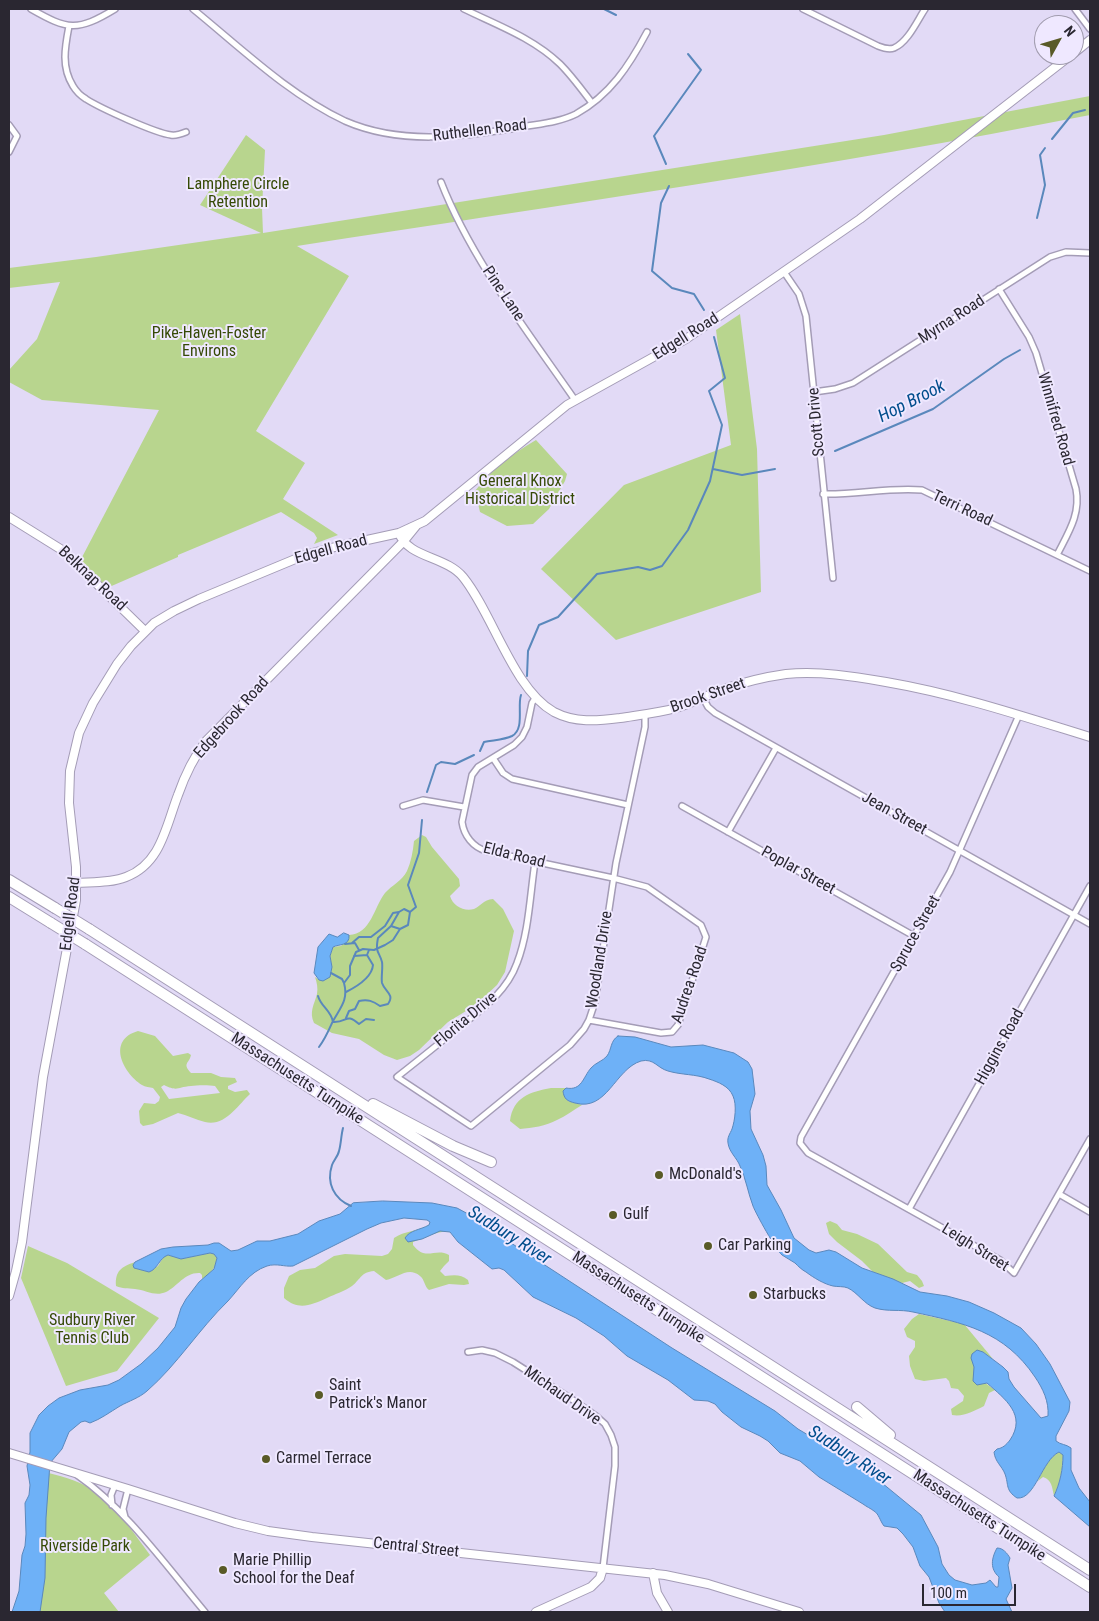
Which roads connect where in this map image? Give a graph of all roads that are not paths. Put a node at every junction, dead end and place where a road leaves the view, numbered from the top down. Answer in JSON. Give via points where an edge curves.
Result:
{"nodes":[{"id":1,"x":31,"y":9,"type":"edge"},
{"id":2,"x":115,"y":9,"type":"edge"},
{"id":3,"x":193,"y":9,"type":"edge"},
{"id":4,"x":464,"y":9,"type":"edge"},
{"id":5,"x":804,"y":9,"type":"edge"},
{"id":6,"x":925,"y":9,"type":"edge"},
{"id":7,"x":1075,"y":9,"type":"edge"},
{"id":8,"x":69,"y":26,"type":"junction"},
{"id":9,"x":1090,"y":29,"type":"edge"},
{"id":10,"x":647,"y":32,"type":"dead end"},
{"id":11,"x":1059,"y":65,"type":"edge"},
{"id":12,"x":592,"y":103,"type":"junction"},
{"id":13,"x":9,"y":125,"type":"edge"},
{"id":14,"x":186,"y":132,"type":"dead end"},
{"id":15,"x":9,"y":152,"type":"edge"},
{"id":16,"x":441,"y":182,"type":"dead end"},
{"id":17,"x":1090,"y":253,"type":"edge"},
{"id":18,"x":784,"y":272,"type":"junction"},
{"id":19,"x":999,"y":289,"type":"junction"},
{"id":20,"x":814,"y":392,"type":"junction"},
{"id":21,"x":574,"y":400,"type":"junction"},
{"id":22,"x":824,"y":494,"type":"junction"},
{"id":23,"x":9,"y":517,"type":"edge"},
{"id":24,"x":418,"y":525,"type":"junction"},
{"id":25,"x":400,"y":533,"type":"junction"},
{"id":26,"x":403,"y":542,"type":"junction"},
{"id":27,"x":1057,"y":555,"type":"junction"},
{"id":28,"x":1090,"y":571,"type":"edge"},
{"id":29,"x":833,"y":578,"type":"dead end"},
{"id":30,"x":145,"y":631,"type":"junction"},
{"id":31,"x":535,"y":698,"type":"junction"},
{"id":32,"x":703,"y":698,"type":"junction"},
{"id":33,"x":644,"y":714,"type":"junction"},
{"id":34,"x":1019,"y":715,"type":"junction"},
{"id":35,"x":1090,"y":737,"type":"edge"},
{"id":36,"x":776,"y":748,"type":"junction"},
{"id":37,"x":493,"y":758,"type":"junction"},
{"id":38,"x":628,"y":805,"type":"junction"},
{"id":39,"x":403,"y":806,"type":"dead end"},
{"id":40,"x":682,"y":806,"type":"dead end"},
{"id":41,"x":464,"y":807,"type":"junction"},
{"id":42,"x":728,"y":832,"type":"junction"},
{"id":43,"x":960,"y":851,"type":"junction"},
{"id":44,"x":535,"y":862,"type":"junction"},
{"id":45,"x":613,"y":878,"type":"junction"},
{"id":46,"x":9,"y":880,"type":"edge"},
{"id":47,"x":77,"y":883,"type":"junction"},
{"id":48,"x":1090,"y":886,"type":"edge"},
{"id":49,"x":9,"y":897,"type":"edge"},
{"id":50,"x":1074,"y":915,"type":"junction"},
{"id":51,"x":1090,"y":924,"type":"edge"},
{"id":52,"x":914,"y":936,"type":"junction"},
{"id":53,"x":589,"y":1020,"type":"junction"},
{"id":54,"x":288,"y":1057,"type":"junction"},
{"id":55,"x":397,"y":1077,"type":"joint"},
{"id":56,"x":1090,"y":1139,"type":"edge"},
{"id":57,"x":802,"y":1146,"type":"joint"},
{"id":58,"x":491,"y":1162,"type":"dead end"},
{"id":59,"x":1059,"y":1194,"type":"junction"},
{"id":60,"x":909,"y":1209,"type":"junction"},
{"id":61,"x":1090,"y":1212,"type":"edge"},
{"id":62,"x":9,"y":1296,"type":"edge"},
{"id":63,"x":468,"y":1352,"type":"dead end"},
{"id":64,"x":857,"y":1407,"type":"dead end"},
{"id":65,"x":9,"y":1454,"type":"edge"},
{"id":66,"x":919,"y":1460,"type":"junction"},
{"id":67,"x":72,"y":1472,"type":"junction"},
{"id":68,"x":115,"y":1485,"type":"junction"},
{"id":69,"x":128,"y":1489,"type":"junction"},
{"id":70,"x":112,"y":1506,"type":"junction"},
{"id":71,"x":125,"y":1518,"type":"junction"},
{"id":72,"x":603,"y":1568,"type":"junction"},
{"id":73,"x":1090,"y":1570,"type":"edge"},
{"id":74,"x":653,"y":1573,"type":"junction"},
{"id":75,"x":1090,"y":1587,"type":"edge"},
{"id":76,"x":205,"y":1612,"type":"edge"},
{"id":77,"x":536,"y":1612,"type":"edge"},
{"id":78,"x":668,"y":1612,"type":"edge"},
{"id":79,"x":799,"y":1612,"type":"edge"}],
"edges":[{"from":1,"to":8,"type":"street"},
{"from":2,"to":8,"type":"street","via":[[89,23]]},
{"from":3,"to":12,"type":"street","name":"Ruthellen Road","via":[[301,96],[371,130],[434,138],[479,134],[564,119]]},
{"from":4,"to":12,"type":"street","via":[[546,52],[568,72]]},
{"from":5,"to":6,"type":"street","via":[[888,49],[903,41]]},
{"from":7,"to":9,"type":"street"},
{"from":8,"to":14,"type":"street","via":[[65,65],[70,80],[84,98],[158,132],[176,135]]},
{"from":10,"to":12,"type":"street","name":"Ruthellen Road","via":[[625,71]]},
{"from":11,"to":18,"type":"main road","name":"Edgell Road","via":[[884,202]]},
{"from":13,"to":15,"type":"street","via":[[17,136]]},
{"from":16,"to":21,"type":"street","name":"Pine Lane","via":[[453,212],[479,258]]},
{"from":17,"to":19,"type":"street","name":"Myrna Road","via":[[1066,252],[1050,257]]},
{"from":18,"to":20,"type":"street","name":"Scott Drive","via":[[805,308]]},
{"from":18,"to":21,"type":"main road","name":"Edgell Road","via":[[675,346]]},
{"from":19,"to":20,"type":"street","name":"Myrna Road","via":[[853,384]]},
{"from":19,"to":27,"type":"street","name":"Winnifred Road","via":[[1036,353],[1076,489],[1077,509]]},
{"from":20,"to":22,"type":"street","name":"Scott Drive"},
{"from":21,"to":24,"type":"main road","name":"Edgell Road","via":[[442,509]]},
{"from":22,"to":27,"type":"street","name":"Terri Road","via":[[922,490]]},
{"from":22,"to":29,"type":"street","name":"Scott Drive"},
{"from":23,"to":30,"type":"main road","name":"Belknap Road","via":[[62,550]]},
{"from":24,"to":25,"type":"main road","name":"Edgell Road"},
{"from":24,"to":26,"type":"main road"},
{"from":25,"to":26,"type":"main road"},
{"from":25,"to":30,"type":"main road","name":"Edgell Road","via":[[290,560],[185,605]]},
{"from":26,"to":31,"type":"main road","name":"Brook Street","via":[[449,566],[464,579]]},
{"from":26,"to":47,"type":"main road","name":"Edgebrook Road","via":[[206,741],[190,765],[158,849],[149,862],[118,880]]},
{"from":27,"to":28,"type":"street","name":"Terri Road"},
{"from":30,"to":47,"type":"main road","name":"Edgell Road","via":[[124,655],[93,703],[73,753],[68,792]]},
{"from":31,"to":33,"type":"main road","name":"Brook Street","via":[[553,711],[576,720]]},
{"from":31,"to":37,"type":"street","name":"Elda Road","via":[[522,737]]},
{"from":32,"to":33,"type":"main road","name":"Brook Street","via":[[676,708]]},
{"from":32,"to":34,"type":"main road","name":"Brook Street","via":[[764,678],[830,674],[937,692]]},
{"from":32,"to":36,"type":"street","name":"Jean Street","via":[[716,713]]},
{"from":33,"to":38,"type":"street","name":"Woodland Drive","via":[[645,728]]},
{"from":34,"to":35,"type":"main road","name":"Brook Street"},
{"from":34,"to":43,"type":"street","name":"Spruce Street"},
{"from":36,"to":42,"type":"street"},
{"from":36,"to":43,"type":"street","name":"Jean Street"},
{"from":37,"to":38,"type":"street","via":[[503,773],[517,781]]},
{"from":37,"to":41,"type":"street","name":"Elda Road","via":[[472,775]]},
{"from":38,"to":45,"type":"street","name":"Woodland Drive"},
{"from":39,"to":41,"type":"street","via":[[423,800]]},
{"from":40,"to":42,"type":"street","name":"Poplar Street"},
{"from":41,"to":44,"type":"street","name":"Elda Road","via":[[463,828],[474,846]]},
{"from":42,"to":52,"type":"street","name":"Poplar Street"},
{"from":43,"to":50,"type":"street","name":"Jean Street"},
{"from":43,"to":52,"type":"street","name":"Spruce Street"},
{"from":44,"to":45,"type":"street","name":"Elda Road"},
{"from":44,"to":55,"type":"street","name":"Florita Drive","via":[[524,942],[511,977],[485,1006]]},
{"from":45,"to":53,"type":"street","name":"Woodland Drive","via":[[597,992]]},
{"from":45,"to":53,"type":"street","name":"Audrea Road","via":[[652,890],[701,925],[706,940],[678,1025],[672,1032],[661,1033]]},
{"from":46,"to":54,"type":"highway","name":"Massachusetts Turnpike","bridge":true},
{"from":47,"to":62,"type":"main road","name":"Edgell Road","via":[[75,909],[43,1077],[22,1242]]},
{"from":48,"to":50,"type":"street","name":"Higgins Road"},
{"from":49,"to":75,"type":"highway","name":"Massachusetts Turnpike","bridge":true},
{"from":50,"to":51,"type":"street","name":"Jean Street"},
{"from":50,"to":60,"type":"street","name":"Higgins Road"},
{"from":52,"to":57,"type":"street","name":"Spruce Street","via":[[802,1137]]},
{"from":53,"to":55,"type":"street","name":"Woodland Drive","via":[[570,1044],[471,1126]]},
{"from":54,"to":58,"type":"highway","via":[[453,1146]]},
{"from":54,"to":66,"type":"highway","name":"Massachusetts Turnpike"},
{"from":56,"to":59,"type":"street","name":"Leigh Street"},
{"from":57,"to":60,"type":"street","name":"Leigh Street","via":[[808,1153]]},
{"from":59,"to":60,"type":"street","name":"Leigh Street","via":[[1014,1273],[1000,1260]]},
{"from":59,"to":61,"type":"street"},
{"from":63,"to":72,"type":"street","name":"Michaud Drive","via":[[482,1350],[513,1362],[605,1424],[611,1435],[615,1466]]},
{"from":64,"to":66,"type":"highway"},
{"from":65,"to":67,"type":"main road","name":"Central Street"},
{"from":66,"to":73,"type":"highway","name":"Massachusetts Turnpike"},
{"from":67,"to":68,"type":"main road","name":"Central Street"},
{"from":67,"to":70,"type":"street"},
{"from":68,"to":69,"type":"main road","name":"Central Street"},
{"from":68,"to":70,"type":"street","via":[[111,1495]]},
{"from":69,"to":71,"type":"street","via":[[123,1508]]},
{"from":69,"to":72,"type":"main road","name":"Central Street","via":[[235,1523],[282,1533]]},
{"from":70,"to":71,"type":"street"},
{"from":71,"to":76,"type":"street"},
{"from":72,"to":74,"type":"main road","name":"Central Street"},
{"from":72,"to":77,"type":"main road","via":[[600,1578],[591,1587]]},
{"from":74,"to":78,"type":"main road","via":[[658,1594]]},
{"from":74,"to":79,"type":"main road","name":"Central Street","via":[[698,1582]]}]}
